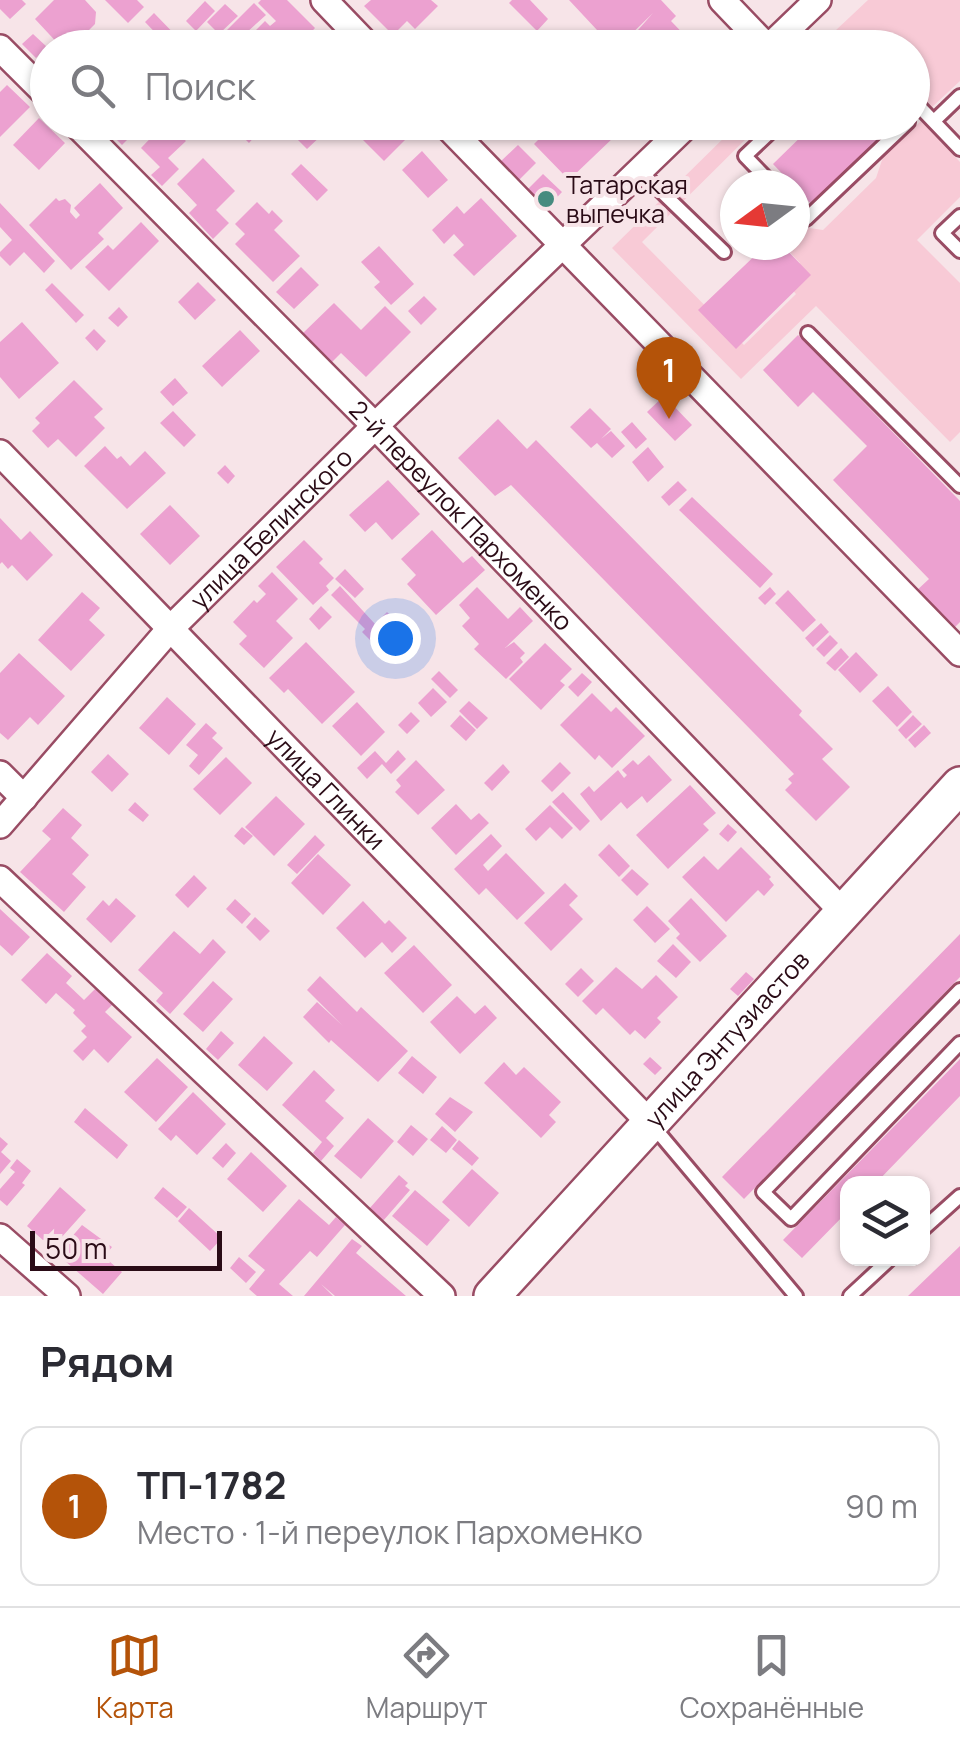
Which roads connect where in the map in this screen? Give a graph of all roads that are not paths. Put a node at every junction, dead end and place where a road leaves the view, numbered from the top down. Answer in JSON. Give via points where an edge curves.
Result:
{"nodes":[{"id":1,"x":324,"y":0,"type":"edge"},
{"id":2,"x":722,"y":0,"type":"edge"},
{"id":3,"x":818,"y":0,"type":"edge"},
{"id":4,"x":353,"y":30,"type":"edge"},
{"id":5,"x":751,"y":30,"type":"edge"},
{"id":6,"x":787,"y":30,"type":"edge"},
{"id":7,"x":0,"y":48,"type":"edge"},
{"id":8,"x":30,"y":78,"type":"edge"},
{"id":9,"x":960,"y":96,"type":"edge"},
{"id":10,"x":930,"y":119,"type":"edge"},
{"id":11,"x":934,"y":121,"type":"junction"},
{"id":12,"x":92,"y":140,"type":"edge"},
{"id":13,"x":461,"y":140,"type":"edge"},
{"id":14,"x":672,"y":140,"type":"edge"},
{"id":15,"x":761,"y":140,"type":"edge"},
{"id":16,"x":886,"y":140,"type":"edge"},
{"id":17,"x":960,"y":148,"type":"edge"},
{"id":18,"x":759,"y":170,"type":"edge"},
{"id":19,"x":640,"y":171,"type":"junction"},
{"id":20,"x":810,"y":216,"type":"edge"},
{"id":21,"x":960,"y":216,"type":"edge"},
{"id":22,"x":563,"y":245,"type":"junction"},
{"id":23,"x":720,"y":248,"type":"edge"},
{"id":24,"x":960,"y":251,"type":"edge"},
{"id":25,"x":808,"y":333,"type":"dead end"},
{"id":26,"x":374,"y":426,"type":"junction"},
{"id":27,"x":0,"y":453,"type":"edge"},
{"id":28,"x":960,"y":486,"type":"edge"},
{"id":29,"x":169,"y":630,"type":"junction"},
{"id":30,"x":960,"y":653,"type":"edge"},
{"id":31,"x":0,"y":774,"type":"edge"},
{"id":32,"x":960,"y":786,"type":"edge"},
{"id":33,"x":24,"y":798,"type":"junction"},
{"id":34,"x":0,"y":825,"type":"edge"},
{"id":35,"x":0,"y":879,"type":"edge"},
{"id":36,"x":844,"y":914,"type":"junction"},
{"id":37,"x":960,"y":990,"type":"edge"},
{"id":38,"x":960,"y":1043,"type":"edge"},
{"id":39,"x":651,"y":1124,"type":"junction"},
{"id":40,"x":960,"y":1196,"type":"edge"},
{"id":41,"x":930,"y":1223,"type":"edge"},
{"id":42,"x":0,"y":1237,"type":"edge"},
{"id":43,"x":882,"y":1266,"type":"edge"},
{"id":44,"x":68,"y":1296,"type":"edge"},
{"id":45,"x":442,"y":1296,"type":"edge"},
{"id":46,"x":492,"y":1296,"type":"edge"},
{"id":47,"x":796,"y":1296,"type":"edge"},
{"id":48,"x":850,"y":1296,"type":"edge"}],
"edges":[{"from":1,"to":4,"type":"street"},
{"from":2,"to":5,"type":"street"},
{"from":3,"to":6,"type":"street"},
{"from":7,"to":8,"type":"street"},
{"from":9,"to":11,"type":"lane"},
{"from":10,"to":11,"type":"lane"},
{"from":11,"to":17,"type":"lane"},
{"from":12,"to":26,"type":"street","name":"2-й переулок Пархоменко"},
{"from":13,"to":22,"type":"street"},
{"from":14,"to":19,"type":"street","name":"улица Белинского"},
{"from":15,"to":18,"type":"lane","via":[[745,156]]},
{"from":16,"to":20,"type":"lane"},
{"from":19,"to":22,"type":"street","name":"улица Белинского"},
{"from":19,"to":23,"type":"lane"},
{"from":21,"to":24,"type":"lane","via":[[942,233]]},
{"from":22,"to":26,"type":"street","name":"улица Белинского"},
{"from":22,"to":30,"type":"street"},
{"from":25,"to":28,"type":"lane"},
{"from":26,"to":29,"type":"street","name":"улица Белинского"},
{"from":26,"to":36,"type":"street","name":"2-й переулок Пархоменко"},
{"from":27,"to":29,"type":"street","name":"улица Глинки"},
{"from":29,"to":33,"type":"street","name":"улица Белинского"},
{"from":29,"to":39,"type":"street","name":"улица Глинки"},
{"from":31,"to":33,"type":"street"},
{"from":32,"to":36,"type":"street","name":"улица Энтузиастов"},
{"from":33,"to":34,"type":"street","name":"улица Белинского"},
{"from":35,"to":45,"type":"street"},
{"from":36,"to":39,"type":"street","name":"улица Энтузиастов"},
{"from":37,"to":38,"type":"lane","via":[[762,1192],[791,1219]]},
{"from":39,"to":46,"type":"street","name":"улица Энтузиастов"},
{"from":39,"to":47,"type":"lane"},
{"from":40,"to":41,"type":"lane"},
{"from":42,"to":44,"type":"street"},
{"from":43,"to":48,"type":"lane"}]}
